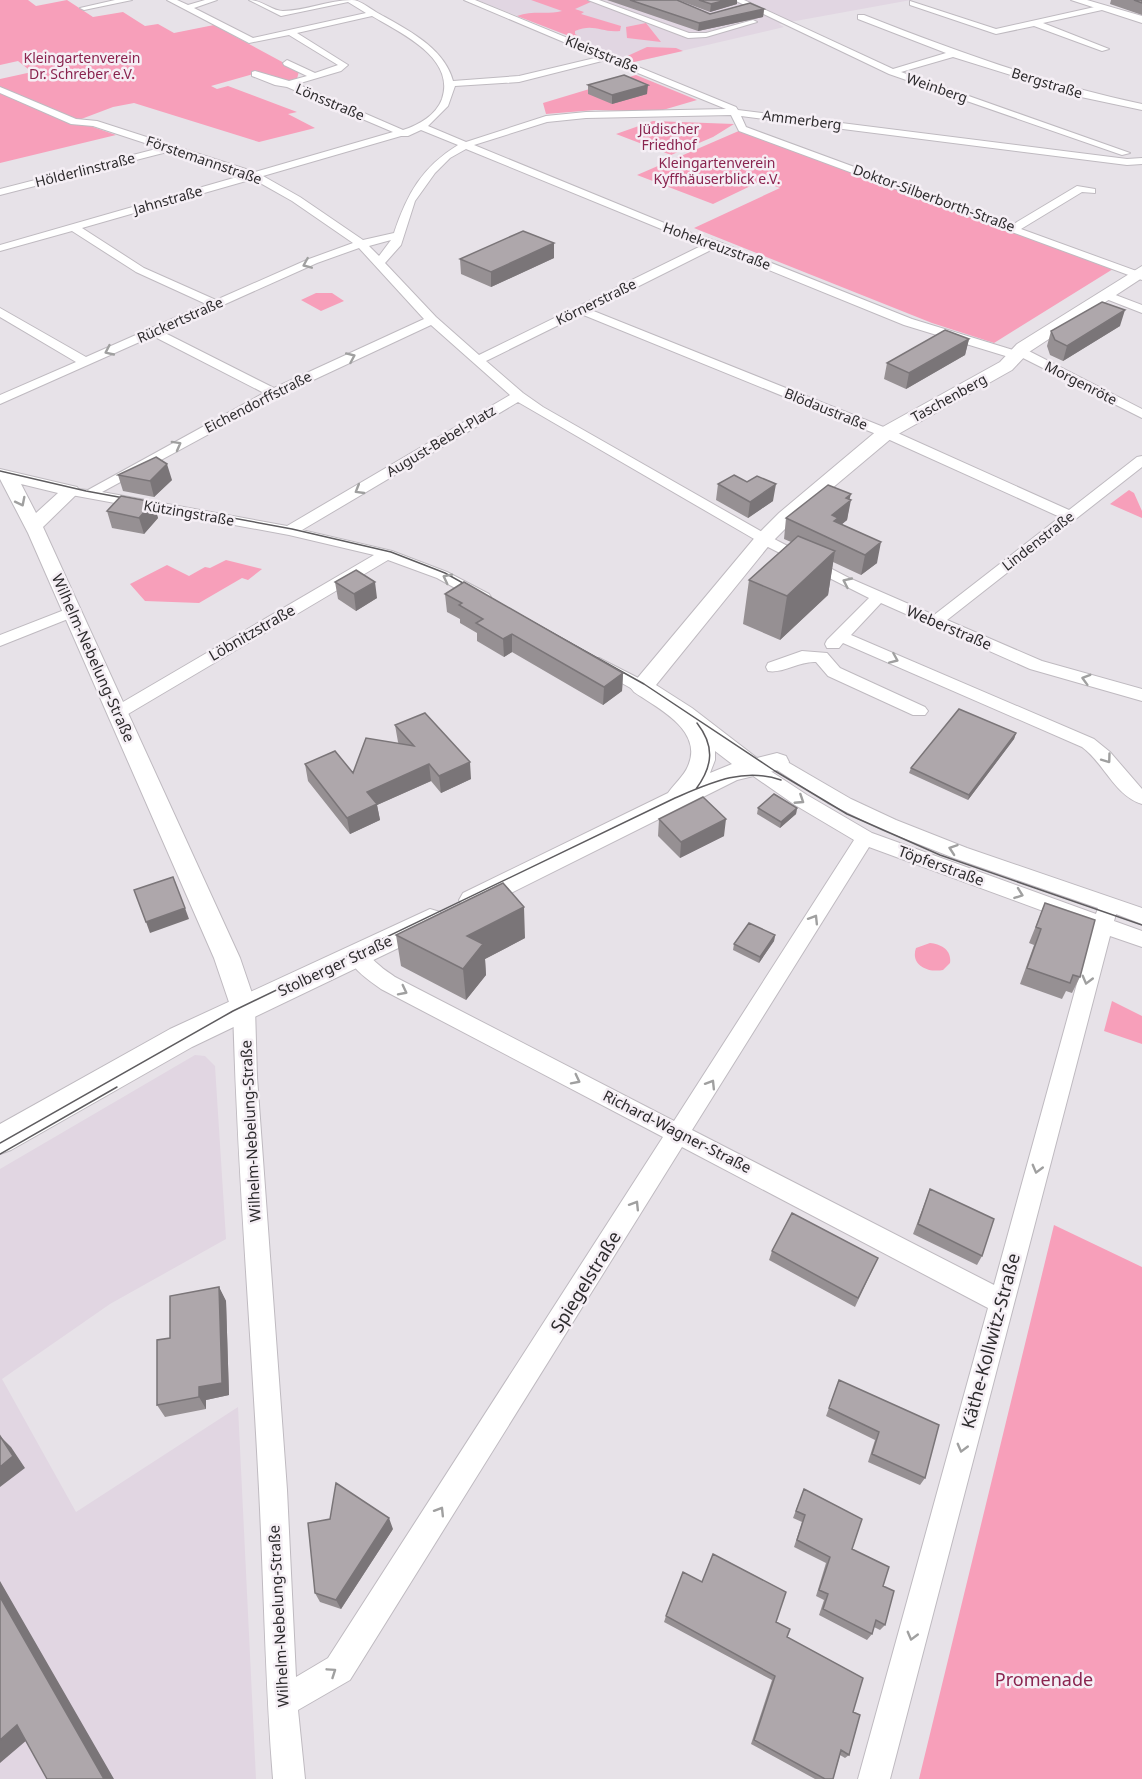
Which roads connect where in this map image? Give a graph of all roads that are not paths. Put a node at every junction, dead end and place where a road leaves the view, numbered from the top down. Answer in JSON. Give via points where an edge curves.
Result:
{"nodes":[{"id":1,"x":128,"y":0,"type":"edge"},
{"id":2,"x":171,"y":0,"type":"edge"},
{"id":3,"x":213,"y":0,"type":"edge"},
{"id":4,"x":253,"y":0,"type":"edge"},
{"id":5,"x":348,"y":0,"type":"edge"},
{"id":6,"x":468,"y":0,"type":"edge"},
{"id":7,"x":483,"y":0,"type":"edge"},
{"id":8,"x":592,"y":0,"type":"edge"},
{"id":9,"x":738,"y":0,"type":"edge"},
{"id":10,"x":1076,"y":0,"type":"edge"},
{"id":11,"x":914,"y":3,"type":"dead end"},
{"id":12,"x":750,"y":6,"type":"junction"},
{"id":13,"x":84,"y":8,"type":"dead end"},
{"id":14,"x":187,"y":8,"type":"junction"},
{"id":15,"x":1100,"y":8,"type":"junction"},
{"id":16,"x":736,"y":9,"type":"edge"},
{"id":17,"x":372,"y":14,"type":"junction"},
{"id":18,"x":504,"y":15,"type":"junction"},
{"id":19,"x":861,"y":17,"type":"dead end"},
{"id":20,"x":1142,"y":20,"type":"edge"},
{"id":21,"x":753,"y":22,"type":"edge"},
{"id":22,"x":1035,"y":23,"type":"junction"},
{"id":23,"x":1142,"y":25,"type":"edge"},
{"id":24,"x":289,"y":32,"type":"junction"},
{"id":25,"x":1105,"y":49,"type":"dead end"},
{"id":26,"x":953,"y":54,"type":"junction"},
{"id":27,"x":608,"y":57,"type":"junction"},
{"id":28,"x":288,"y":63,"type":"dead end"},
{"id":29,"x":892,"y":72,"type":"junction"},
{"id":30,"x":255,"y":74,"type":"dead end"},
{"id":31,"x":314,"y":76,"type":"junction"},
{"id":32,"x":289,"y":84,"type":"junction"},
{"id":33,"x":452,"y":84,"type":"junction"},
{"id":34,"x":0,"y":90,"type":"edge"},
{"id":35,"x":1142,"y":107,"type":"edge"},
{"id":36,"x":734,"y":112,"type":"junction"},
{"id":37,"x":422,"y":127,"type":"junction"},
{"id":38,"x":405,"y":134,"type":"junction"},
{"id":39,"x":465,"y":145,"type":"junction"},
{"id":40,"x":171,"y":148,"type":"junction"},
{"id":41,"x":1142,"y":160,"type":"edge"},
{"id":42,"x":254,"y":175,"type":"junction"},
{"id":43,"x":1091,"y":191,"type":"dead end"},
{"id":44,"x":0,"y":192,"type":"edge"},
{"id":45,"x":74,"y":226,"type":"junction"},
{"id":46,"x":1015,"y":228,"type":"junction"},
{"id":47,"x":399,"y":235,"type":"junction"},
{"id":48,"x":361,"y":244,"type":"junction"},
{"id":49,"x":715,"y":244,"type":"junction"},
{"id":50,"x":0,"y":248,"type":"edge"},
{"id":51,"x":379,"y":263,"type":"junction"},
{"id":52,"x":1140,"y":274,"type":"edge"},
{"id":53,"x":1105,"y":295,"type":"junction"},
{"id":54,"x":215,"y":304,"type":"junction"},
{"id":55,"x":579,"y":309,"type":"junction"},
{"id":56,"x":1142,"y":309,"type":"edge"},
{"id":57,"x":0,"y":312,"type":"edge"},
{"id":58,"x":432,"y":320,"type":"junction"},
{"id":59,"x":152,"y":331,"type":"junction"},
{"id":60,"x":1018,"y":353,"type":"junction"},
{"id":61,"x":477,"y":361,"type":"junction"},
{"id":62,"x":85,"y":362,"type":"junction"},
{"id":63,"x":274,"y":393,"type":"junction"},
{"id":64,"x":518,"y":396,"type":"junction"},
{"id":65,"x":0,"y":400,"type":"edge"},
{"id":66,"x":1142,"y":414,"type":"edge"},
{"id":67,"x":886,"y":433,"type":"junction"},
{"id":68,"x":1141,"y":463,"type":"edge"},
{"id":69,"x":5,"y":475,"type":"edge"},
{"id":70,"x":71,"y":491,"type":"junction"},
{"id":71,"x":90,"y":495,"type":"junction"},
{"id":72,"x":1071,"y":516,"type":"junction"},
{"id":73,"x":33,"y":526,"type":"junction"},
{"id":74,"x":289,"y":531,"type":"junction"},
{"id":75,"x":764,"y":539,"type":"junction"},
{"id":76,"x":387,"y":554,"type":"junction"},
{"id":77,"x":878,"y":597,"type":"junction"},
{"id":78,"x":501,"y":607,"type":"edge"},
{"id":79,"x":72,"y":612,"type":"junction"},
{"id":80,"x":935,"y":622,"type":"junction"},
{"id":81,"x":840,"y":636,"type":"junction"},
{"id":82,"x":0,"y":641,"type":"edge"},
{"id":83,"x":821,"y":657,"type":"junction"},
{"id":84,"x":590,"y":658,"type":"edge"},
{"id":85,"x":774,"y":667,"type":"dead end"},
{"id":86,"x":642,"y":687,"type":"junction"},
{"id":87,"x":1142,"y":695,"type":"edge"},
{"id":88,"x":919,"y":711,"type":"dead end"},
{"id":89,"x":117,"y":713,"type":"junction"},
{"id":90,"x":684,"y":714,"type":"junction"},
{"id":91,"x":764,"y":764,"type":"junction"},
{"id":92,"x":1142,"y":798,"type":"edge"},
{"id":93,"x":674,"y":802,"type":"junction"},
{"id":94,"x":865,"y":838,"type":"junction"},
{"id":95,"x":1106,"y":914,"type":"junction"},
{"id":96,"x":1142,"y":916,"type":"edge"},
{"id":97,"x":1142,"y":939,"type":"edge"},
{"id":98,"x":357,"y":956,"type":"junction"},
{"id":99,"x":244,"y":1008,"type":"junction"},
{"id":100,"x":680,"y":1133,"type":"junction"},
{"id":101,"x":0,"y":1140,"type":"edge"},
{"id":102,"x":1001,"y":1302,"type":"junction"},
{"id":103,"x":282,"y":1702,"type":"junction"},
{"id":104,"x":289,"y":1779,"type":"edge"},
{"id":105,"x":874,"y":1779,"type":"edge"}],
"edges":[{"from":1,"to":13,"type":"street"},
{"from":2,"to":14,"type":"street"},
{"from":3,"to":14,"type":"street"},
{"from":4,"to":5,"type":"street","via":[[281,14]]},
{"from":5,"to":17,"type":"street"},
{"from":6,"to":18,"type":"street","name":"Kleiststraße"},
{"from":7,"to":18,"type":"street","via":[[512,11]]},
{"from":8,"to":21,"type":"street","via":[[688,36]]},
{"from":9,"to":12,"type":"street","name":"Weinberg"},
{"from":10,"to":15,"type":"main road"},
{"from":11,"to":22,"type":"street","via":[[996,32]]},
{"from":12,"to":16,"type":"street"},
{"from":12,"to":29,"type":"street","name":"Weinberg"},
{"from":14,"to":24,"type":"street","via":[[252,40]]},
{"from":15,"to":20,"type":"main road"},
{"from":15,"to":22,"type":"street"},
{"from":15,"to":23,"type":"main road"},
{"from":17,"to":24,"type":"street"},
{"from":17,"to":33,"type":"street","via":[[426,46],[446,67]]},
{"from":18,"to":27,"type":"street","name":"Kleiststraße"},
{"from":19,"to":26,"type":"street","name":"Bergstraße"},
{"from":22,"to":25,"type":"street"},
{"from":24,"to":31,"type":"street","via":[[344,65]]},
{"from":26,"to":29,"type":"street"},
{"from":26,"to":35,"type":"street","name":"Bergstraße","via":[[1084,95]]},
{"from":27,"to":33,"type":"street","via":[[519,79]]},
{"from":27,"to":36,"type":"street","name":"Kleiststraße"},
{"from":28,"to":31,"type":"street"},
{"from":29,"to":41,"type":"street","name":"Weinberg"},
{"from":30,"to":32,"type":"street","name":"Lönsstraße"},
{"from":31,"to":32,"type":"street"},
{"from":32,"to":38,"type":"street","name":"Lönsstraße"},
{"from":33,"to":37,"type":"street","via":[[447,102]]},
{"from":34,"to":40,"type":"street","name":"Förstemannstraße","via":[[74,122],[94,123]]},
{"from":36,"to":39,"type":"street","name":"Ammerberg","via":[[567,116],[527,123]]},
{"from":36,"to":41,"type":"street","name":"Ammerberg","via":[[1126,162]]},
{"from":36,"to":46,"type":"street","name":"Doktor-Silberborth-Straße","via":[[742,129]]},
{"from":37,"to":38,"type":"street","name":"Jahnstraße"},
{"from":37,"to":39,"type":"street","name":"Hohekreuzstraße"},
{"from":38,"to":42,"type":"street","name":"Jahnstraße"},
{"from":39,"to":47,"type":"street","name":"Ammerberg","via":[[431,171],[410,201]]},
{"from":39,"to":49,"type":"street","name":"Hohekreuzstraße"},
{"from":40,"to":42,"type":"street","name":"Förstemannstraße"},
{"from":40,"to":44,"type":"street","name":"Hölderlinstraße"},
{"from":42,"to":45,"type":"street","name":"Jahnstraße"},
{"from":42,"to":48,"type":"street","name":"Förstemannstraße"},
{"from":43,"to":46,"type":"street","via":[[1081,188]]},
{"from":45,"to":50,"type":"street","name":"Jahnstraße"},
{"from":45,"to":54,"type":"street","via":[[141,270]]},
{"from":46,"to":52,"type":"street","name":"Doktor-Silberborth-Straße"},
{"from":47,"to":48,"type":"street","name":"Rückertstraße"},
{"from":47,"to":51,"type":"street","name":"Ammerberg"},
{"from":48,"to":51,"type":"street","name":"Förstemannstraße"},
{"from":48,"to":54,"type":"street","name":"Rückertstraße","one_way":true},
{"from":49,"to":55,"type":"street","name":"Körnerstraße"},
{"from":49,"to":60,"type":"street","name":"Hohekreuzstraße","via":[[908,322]]},
{"from":51,"to":58,"type":"street","name":"Förstemannstraße"},
{"from":52,"to":53,"type":"main road","name":"Taschenberg"},
{"from":53,"to":56,"type":"street"},
{"from":53,"to":60,"type":"main road","name":"Taschenberg"},
{"from":54,"to":59,"type":"street","name":"Rückertstraße"},
{"from":55,"to":61,"type":"street","name":"Körnerstraße"},
{"from":55,"to":67,"type":"street","name":"Blödaustraße"},
{"from":57,"to":62,"type":"street"},
{"from":58,"to":61,"type":"street","name":"Förstemannstraße"},
{"from":63,"to":58,"type":"street","name":"Eichendorffstraße","one_way":true},
{"from":59,"to":62,"type":"street","name":"Rückertstraße","one_way":true},
{"from":59,"to":63,"type":"street"},
{"from":60,"to":66,"type":"street","name":"Morgenröte"},
{"from":60,"to":67,"type":"main road","name":"Taschenberg","via":[[1006,366]]},
{"from":61,"to":64,"type":"street","name":"Förstemannstraße"},
{"from":62,"to":65,"type":"street","name":"Rückertstraße"},
{"from":71,"to":63,"type":"street","name":"Eichendorffstraße","one_way":true},
{"from":64,"to":74,"type":"street","name":"August-Bebel-Platz","one_way":true},
{"from":64,"to":75,"type":"street"},
{"from":67,"to":72,"type":"street","name":"Blödaustraße"},
{"from":67,"to":75,"type":"main road","name":"Taschenberg"},
{"from":68,"to":72,"type":"street","name":"Lindenstraße"},
{"from":69,"to":70,"type":"street"},
{"from":69,"to":73,"type":"street","name":"Wilhelm-Nebelung-Straße","one_way":true},
{"from":70,"to":71,"type":"street","name":"Kützingstraße"},
{"from":70,"to":73,"type":"street"},
{"from":71,"to":74,"type":"street","name":"Kützingstraße"},
{"from":72,"to":80,"type":"street","name":"Lindenstraße"},
{"from":73,"to":79,"type":"street","name":"Wilhelm-Nebelung-Straße"},
{"from":74,"to":76,"type":"street"},
{"from":77,"to":75,"type":"street","name":"Weberstraße","one_way":true},
{"from":75,"to":86,"type":"main road"},
{"from":78,"to":76,"type":"street","one_way":true,"via":[[442,575]]},
{"from":76,"to":89,"type":"street","name":"Löbnitzstraße"},
{"from":77,"to":80,"type":"street","name":"Weberstraße"},
{"from":77,"to":81,"type":"street"},
{"from":79,"to":82,"type":"street"},
{"from":79,"to":89,"type":"street","name":"Wilhelm-Nebelung-Straße"},
{"from":87,"to":80,"type":"street","name":"Weberstraße","one_way":true,"via":[[1036,665]]},
{"from":81,"to":83,"type":"street"},
{"from":81,"to":92,"type":"street","one_way":true,"via":[[1088,743],[1102,751],[1129,791]]},
{"from":83,"to":85,"type":"street","via":[[802,656]]},
{"from":83,"to":88,"type":"street","via":[[834,672]]},
{"from":84,"to":86,"type":"street"},
{"from":86,"to":90,"type":"main road"},
{"from":89,"to":99,"type":"street","name":"Wilhelm-Nebelung-Straße","via":[[227,958]]},
{"from":90,"to":91,"type":"main road","via":[[704,718]]},
{"from":90,"to":93,"type":"main road","name":"Stolberger Straße","via":[[702,740],[705,757],[698,775]]},
{"from":91,"to":93,"type":"main road","name":"Stolberger Straße","via":[[730,773]]},
{"from":91,"to":94,"type":"street","name":"Töpferstraße","one_way":true,"via":[[801,800]]},
{"from":95,"to":91,"type":"street","name":"Töpferstraße","one_way":true,"via":[[879,820]]},
{"from":93,"to":98,"type":"main road","name":"Stolberger Straße"},
{"from":94,"to":95,"type":"street","name":"Töpferstraße","one_way":true},
{"from":100,"to":94,"type":"street","name":"Spiegelstraße","one_way":true},
{"from":95,"to":96,"type":"street","name":"Töpferstraße"},
{"from":95,"to":97,"type":"street","name":"Töpferstraße"},
{"from":95,"to":102,"type":"street","name":"Käthe-Kollwitz-Straße","one_way":true},
{"from":98,"to":99,"type":"main road","name":"Stolberger Straße"},
{"from":98,"to":100,"type":"street","name":"Richard-Wagner-Straße","one_way":true,"via":[[388,983]]},
{"from":99,"to":101,"type":"main road","name":"Stolberger Straße","via":[[181,1038]]},
{"from":99,"to":103,"type":"street","name":"Wilhelm-Nebelung-Straße"},
{"from":100,"to":102,"type":"street","name":"Richard-Wagner-Straße"},
{"from":103,"to":100,"type":"street","name":"Spiegelstraße","one_way":true,"via":[[339,1669]]},
{"from":102,"to":105,"type":"street","name":"Käthe-Kollwitz-Straße","one_way":true},
{"from":103,"to":104,"type":"street","name":"Wilhelm-Nebelung-Straße"}]}
